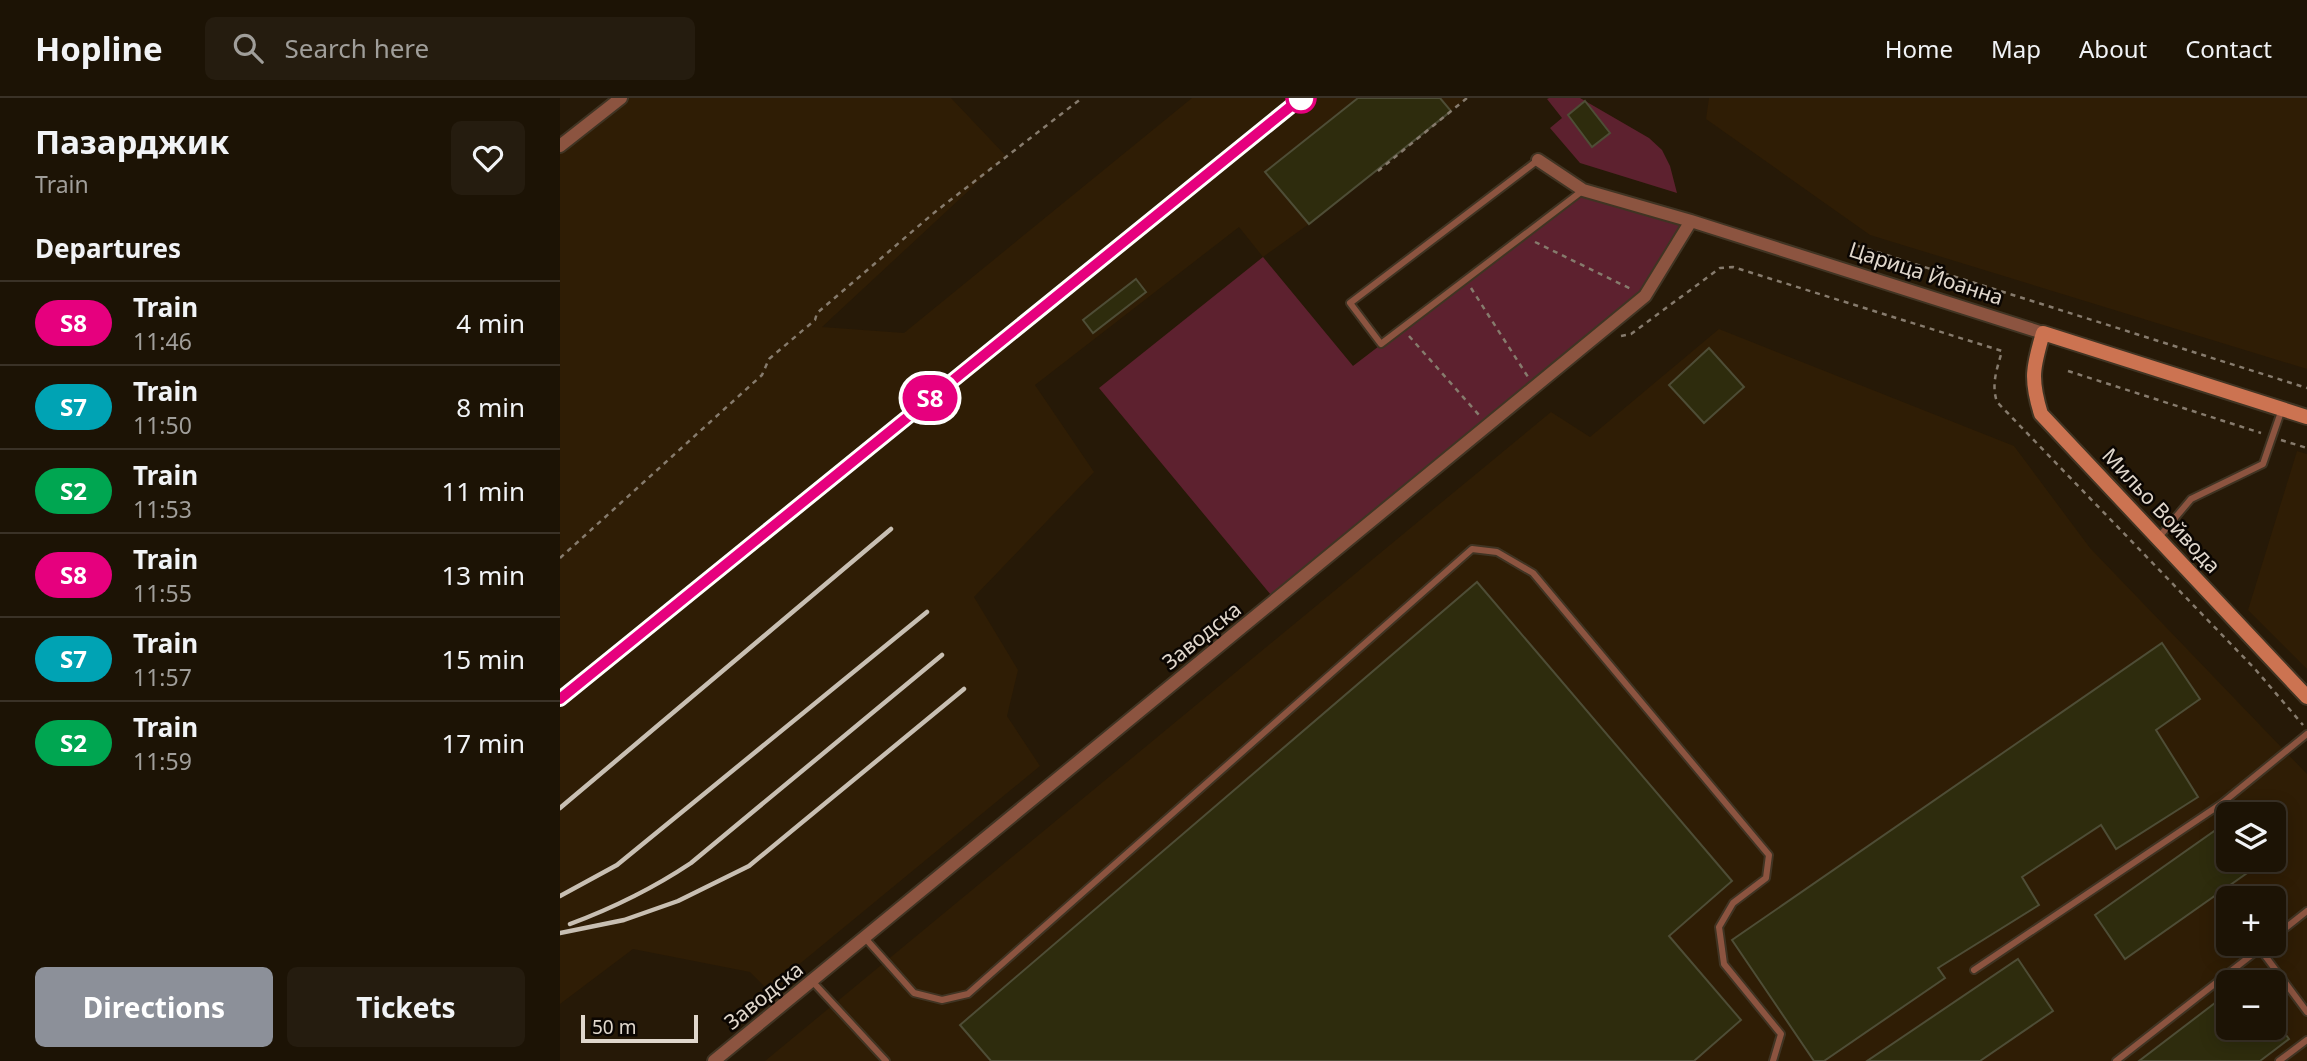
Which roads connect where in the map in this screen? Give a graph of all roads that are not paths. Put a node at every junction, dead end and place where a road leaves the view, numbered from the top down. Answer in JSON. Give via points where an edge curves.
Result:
{"nodes":[{"id":1,"x":621,"y":98,"type":"edge"},
{"id":2,"x":560,"y":146,"type":"edge"},
{"id":3,"x":1538,"y":160,"type":"joint"},
{"id":4,"x":1583,"y":190,"type":"junction"},
{"id":5,"x":1691,"y":220,"type":"junction"},
{"id":6,"x":2043,"y":333,"type":"junction"},
{"id":7,"x":2282,"y":409,"type":"junction"},
{"id":8,"x":2307,"y":417,"type":"edge"},
{"id":9,"x":2158,"y":538,"type":"junction"},
{"id":10,"x":2307,"y":697,"type":"edge"},
{"id":11,"x":2307,"y":732,"type":"edge"},
{"id":12,"x":2307,"y":911,"type":"edge"},
{"id":13,"x":2286,"y":928,"type":"edge"},
{"id":14,"x":865,"y":938,"type":"junction"},
{"id":15,"x":2251,"y":956,"type":"edge"},
{"id":16,"x":2265,"y":956,"type":"edge"},
{"id":17,"x":1974,"y":970,"type":"dead end"},
{"id":18,"x":812,"y":981,"type":"junction"},
{"id":19,"x":2307,"y":1012,"type":"edge"},
{"id":20,"x":2307,"y":1040,"type":"edge"},
{"id":21,"x":714,"y":1061,"type":"edge"},
{"id":22,"x":886,"y":1061,"type":"edge"},
{"id":23,"x":1773,"y":1061,"type":"edge"},
{"id":24,"x":2116,"y":1061,"type":"edge"},
{"id":25,"x":2279,"y":1061,"type":"edge"}],
"edges":[{"from":1,"to":2,"type":"street"},
{"from":3,"to":4,"type":"street","name":"Царица Йоанна"},
{"from":3,"to":4,"type":"lane","via":[[1350,303],[1381,344]]},
{"from":4,"to":5,"type":"street","name":"Царица Йоанна"},
{"from":5,"to":6,"type":"street","name":"Царица Йоанна"},
{"from":5,"to":14,"type":"street","name":"Заводска","via":[[1645,296]]},
{"from":6,"to":7,"type":"street","name":"Царица Йоанна"},
{"from":6,"to":9,"type":"street","name":"Мильо Войвода","via":[[2033,388],[2041,414]]},
{"from":7,"to":8,"type":"street","name":"Царица Йоанна"},
{"from":7,"to":9,"type":"lane","via":[[2263,464],[2191,499]]},
{"from":9,"to":10,"type":"street","name":"Мильо Войвода"},
{"from":11,"to":17,"type":"lane","via":[[2221,804]]},
{"from":12,"to":13,"type":"lane"},
{"from":14,"to":18,"type":"street","name":"Заводска"},
{"from":14,"to":23,"type":"lane","via":[[914,993],[942,1000],[968,994],[1472,549],[1497,552],[1533,573],[1769,855],[1766,878],[1733,903],[1719,926],[1724,964],[1781,1034]]},
{"from":15,"to":24,"type":"lane"},
{"from":16,"to":19,"type":"lane"},
{"from":18,"to":21,"type":"street","name":"Заводска"},
{"from":18,"to":22,"type":"lane"},
{"from":20,"to":25,"type":"lane"}]}
